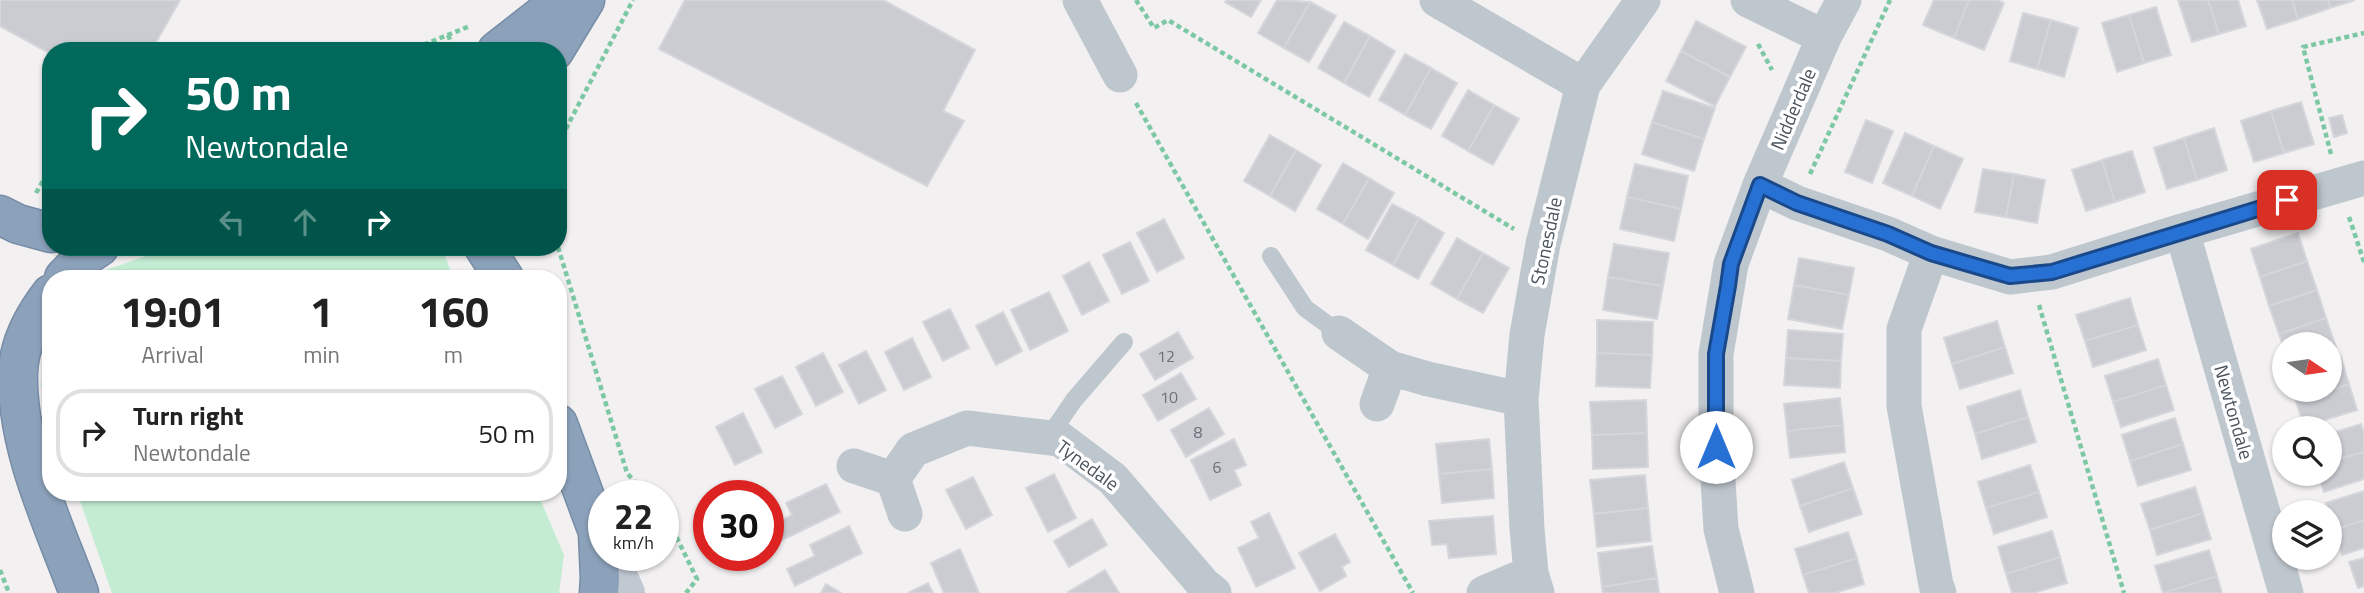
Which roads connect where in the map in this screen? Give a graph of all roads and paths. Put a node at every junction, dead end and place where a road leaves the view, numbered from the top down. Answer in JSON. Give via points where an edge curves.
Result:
{"nodes":[{"id":1,"x":562,"y":0,"type":"edge"},
{"id":2,"x":585,"y":0,"type":"edge"},
{"id":3,"x":634,"y":0,"type":"edge"},
{"id":4,"x":1080,"y":0,"type":"edge"},
{"id":5,"x":1136,"y":0,"type":"edge"},
{"id":6,"x":1437,"y":0,"type":"edge"},
{"id":7,"x":1643,"y":0,"type":"edge"},
{"id":8,"x":1843,"y":0,"type":"edge"},
{"id":9,"x":1890,"y":0,"type":"edge"},
{"id":10,"x":1753,"y":2,"type":"edge"},
{"id":11,"x":2364,"y":33,"type":"edge"},
{"id":12,"x":448,"y":35,"type":"junction"},
{"id":13,"x":1824,"y":37,"type":"junction"},
{"id":14,"x":485,"y":38,"type":"edge"},
{"id":15,"x":430,"y":42,"type":"edge"},
{"id":16,"x":451,"y":42,"type":"edge"},
{"id":17,"x":559,"y":42,"type":"edge"},
{"id":18,"x":1773,"y":72,"type":"dead end"},
{"id":19,"x":1120,"y":75,"type":"joint"},
{"id":20,"x":1583,"y":85,"type":"junction"},
{"id":21,"x":567,"y":127,"type":"edge"},
{"id":22,"x":2352,"y":181,"type":"edge"},
{"id":23,"x":1760,"y":185,"type":"junction"},
{"id":24,"x":1797,"y":203,"type":"junction"},
{"id":25,"x":0,"y":215,"type":"edge"},
{"id":26,"x":42,"y":231,"type":"edge"},
{"id":27,"x":2182,"y":231,"type":"junction"},
{"id":28,"x":1543,"y":244,"type":"junction"},
{"id":29,"x":1931,"y":253,"type":"junction"},
{"id":30,"x":86,"y":256,"type":"edge"},
{"id":31,"x":1271,"y":256,"type":"dead end"},
{"id":32,"x":2364,"y":262,"type":"edge"},
{"id":33,"x":72,"y":270,"type":"edge"},
{"id":34,"x":2030,"y":274,"type":"junction"},
{"id":35,"x":567,"y":276,"type":"edge"},
{"id":36,"x":42,"y":306,"type":"edge"},
{"id":37,"x":1339,"y":333,"type":"joint"},
{"id":38,"x":1124,"y":342,"type":"dead end"},
{"id":39,"x":1390,"y":368,"type":"junction"},
{"id":40,"x":1521,"y":399,"type":"junction"},
{"id":41,"x":1377,"y":404,"type":"dead end"},
{"id":42,"x":1048,"y":438,"type":"junction"},
{"id":43,"x":0,"y":439,"type":"edge"},
{"id":44,"x":567,"y":447,"type":"edge"},
{"id":45,"x":853,"y":466,"type":"dead end"},
{"id":46,"x":34,"y":470,"type":"junction"},
{"id":47,"x":893,"y":479,"type":"junction"},
{"id":48,"x":633,"y":480,"type":"edge"},
{"id":49,"x":42,"y":492,"type":"edge"},
{"id":50,"x":45,"y":501,"type":"edge"},
{"id":51,"x":588,"y":502,"type":"edge"},
{"id":52,"x":905,"y":514,"type":"dead end"},
{"id":53,"x":679,"y":542,"type":"edge"},
{"id":54,"x":0,"y":570,"type":"edge"},
{"id":55,"x":601,"y":571,"type":"edge"},
{"id":56,"x":616,"y":571,"type":"edge"},
{"id":57,"x":1534,"y":583,"type":"edge"},
{"id":58,"x":9,"y":593,"type":"edge"},
{"id":59,"x":79,"y":593,"type":"edge"},
{"id":60,"x":598,"y":593,"type":"edge"},
{"id":61,"x":626,"y":593,"type":"edge"},
{"id":62,"x":687,"y":593,"type":"edge"},
{"id":63,"x":1214,"y":593,"type":"edge"},
{"id":64,"x":1413,"y":593,"type":"edge"},
{"id":65,"x":1484,"y":593,"type":"edge"},
{"id":66,"x":1737,"y":593,"type":"edge"},
{"id":67,"x":1939,"y":593,"type":"edge"},
{"id":68,"x":2124,"y":593,"type":"edge"},
{"id":69,"x":2286,"y":593,"type":"edge"}],
"edges":[{"from":1,"to":14,"type":"highway"},
{"from":2,"to":17,"type":"highway"},
{"from":3,"to":21,"type":"path"},
{"from":4,"to":19,"type":"street"},
{"from":5,"to":28,"type":"path","via":[[1154,28],[1168,20],[1492,218]]},
{"from":6,"to":20,"type":"street"},
{"from":7,"to":20,"type":"street","name":"Stonesdale"},
{"from":8,"to":13,"type":"street","name":"Nidderdale"},
{"from":9,"to":24,"type":"path"},
{"from":10,"to":13,"type":"street"},
{"from":10,"to":18,"type":"path","via":[[1747,23]]},
{"from":11,"to":22,"type":"path","via":[[2302,47]]},
{"from":12,"to":14,"type":"path"},
{"from":12,"to":15,"type":"path"},
{"from":12,"to":16,"type":"path"},
{"from":13,"to":23,"type":"street","name":"Nidderdale"},
{"from":19,"to":64,"type":"path"},
{"from":20,"to":28,"type":"street","name":"Stonesdale"},
{"from":22,"to":27,"type":"street"},
{"from":22,"to":32,"type":"path"},
{"from":23,"to":24,"type":"street"},
{"from":23,"to":66,"type":"street","name":"Nidderdale","via":[[1731,264],[1716,354],[1721,529]]},
{"from":24,"to":29,"type":"street"},
{"from":25,"to":26,"type":"highway"},
{"from":27,"to":34,"type":"street","via":[[2052,272]]},
{"from":27,"to":69,"type":"street","name":"Newtondale"},
{"from":28,"to":40,"type":"street","name":"Stonesdale"},
{"from":29,"to":34,"type":"street","via":[[2010,276]]},
{"from":29,"to":67,"type":"street","via":[[1904,329],[1904,406]]},
{"from":30,"to":33,"type":"highway"},
{"from":31,"to":37,"type":"lane","via":[[1305,308]]},
{"from":34,"to":68,"type":"path"},
{"from":35,"to":48,"type":"path","via":[[627,473]]},
{"from":36,"to":46,"type":"highway","via":[[25,341],[18,370],[20,408]]},
{"from":37,"to":39,"type":"street"},
{"from":38,"to":42,"type":"lane"},
{"from":39,"to":40,"type":"street"},
{"from":39,"to":41,"type":"street"},
{"from":40,"to":57,"type":"street","name":"Stonesdale"},
{"from":42,"to":47,"type":"street","name":"Tynedale","via":[[967,428],[913,450]]},
{"from":42,"to":63,"type":"street","name":"Tynedale","via":[[1060,439],[1112,478]]},
{"from":43,"to":46,"type":"highway"},
{"from":44,"to":51,"type":"highway"},
{"from":45,"to":47,"type":"street"},
{"from":46,"to":49,"type":"highway"},
{"from":47,"to":52,"type":"street"},
{"from":50,"to":59,"type":"highway"},
{"from":53,"to":62,"type":"path","via":[[697,579]]},
{"from":54,"to":58,"type":"path"},
{"from":55,"to":60,"type":"highway"},
{"from":56,"to":61,"type":"street"},
{"from":57,"to":65,"type":"street"}]}
